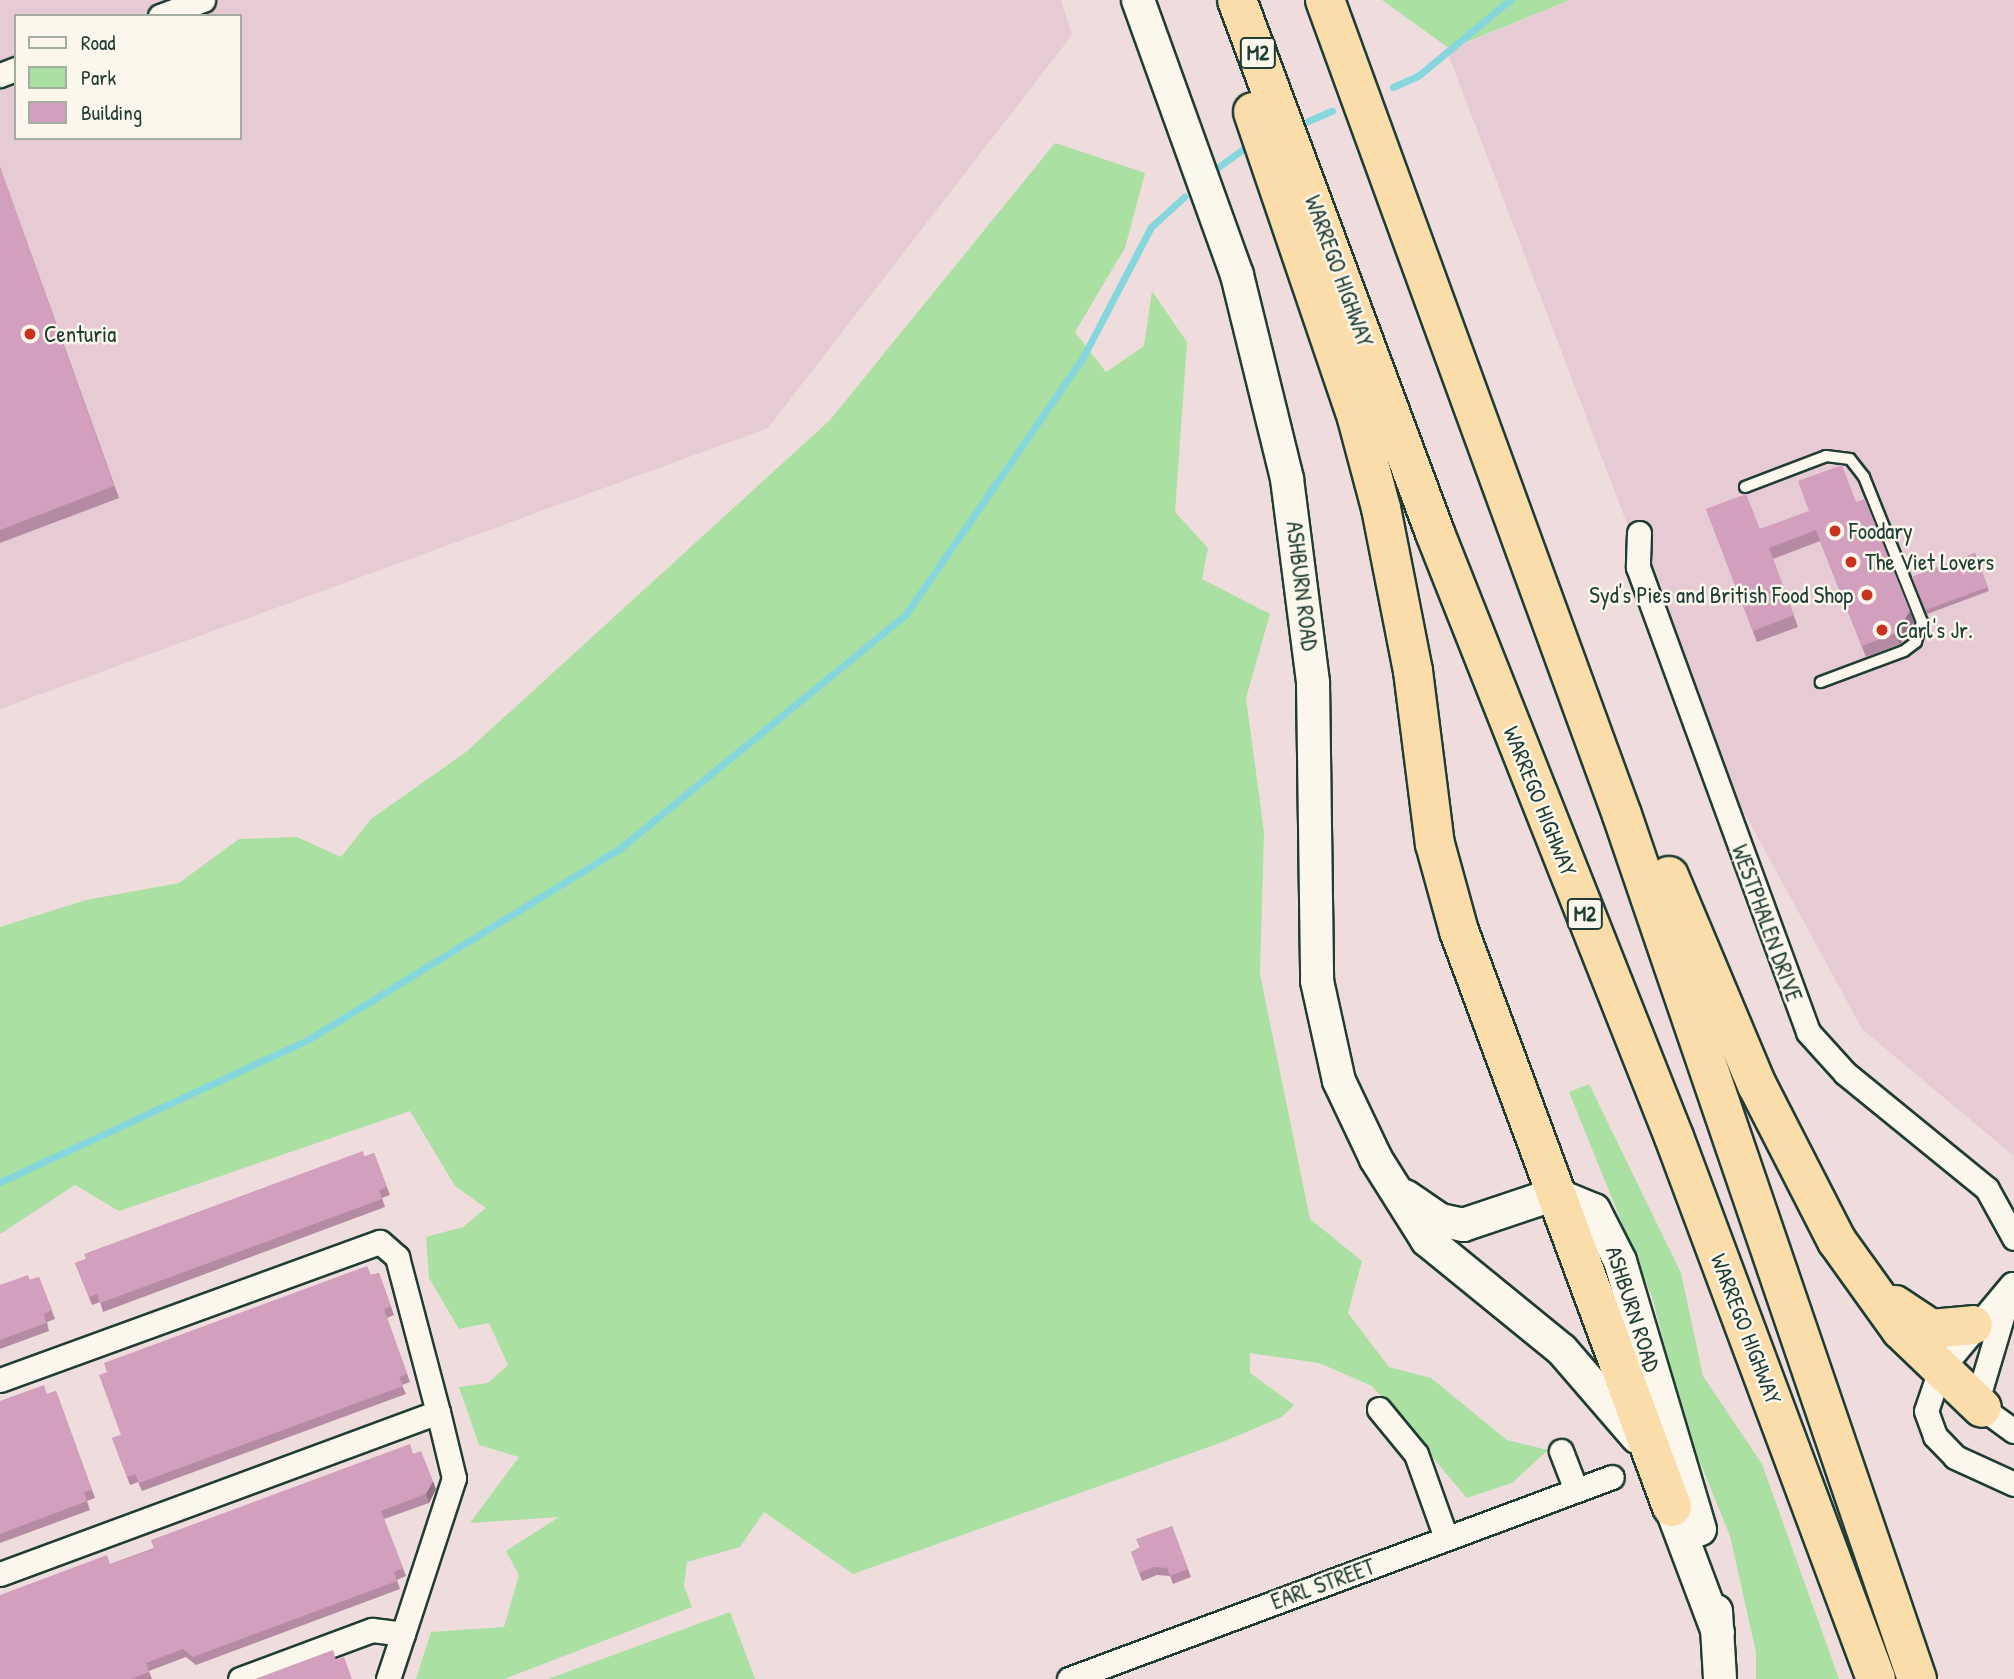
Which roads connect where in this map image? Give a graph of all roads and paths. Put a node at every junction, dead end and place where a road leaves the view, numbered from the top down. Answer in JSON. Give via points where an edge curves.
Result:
{"nodes":[{"id":1,"x":203,"y":0,"type":"edge"},
{"id":2,"x":1138,"y":0,"type":"edge"},
{"id":3,"x":1216,"y":0,"type":"edge"},
{"id":4,"x":1237,"y":0,"type":"edge"},
{"id":5,"x":1325,"y":0,"type":"edge"},
{"id":6,"x":165,"y":14,"type":"edge"},
{"id":7,"x":1745,"y":487,"type":"dead end"},
{"id":8,"x":1639,"y":533,"type":"dead end"},
{"id":9,"x":1821,"y":682,"type":"dead end"},
{"id":10,"x":1622,"y":815,"type":"junction"},
{"id":11,"x":1389,"y":1181,"type":"junction"},
{"id":12,"x":1555,"y":1194,"type":"junction"},
{"id":13,"x":2014,"y":1238,"type":"edge"},
{"id":14,"x":1837,"y":1241,"type":"junction"},
{"id":15,"x":2013,"y":1280,"type":"edge"},
{"id":16,"x":1973,"y":1325,"type":"junction"},
{"id":17,"x":1940,"y":1370,"type":"junction"},
{"id":18,"x":0,"y":1380,"type":"edge"},
{"id":19,"x":1982,"y":1408,"type":"junction"},
{"id":20,"x":1379,"y":1409,"type":"dead end"},
{"id":21,"x":438,"y":1412,"type":"junction"},
{"id":22,"x":2014,"y":1431,"type":"edge"},
{"id":23,"x":1561,"y":1451,"type":"dead end"},
{"id":24,"x":1612,"y":1477,"type":"dead end"},
{"id":25,"x":2014,"y":1484,"type":"edge"},
{"id":26,"x":1576,"y":1490,"type":"junction"},
{"id":27,"x":1672,"y":1507,"type":"junction"},
{"id":28,"x":1446,"y":1538,"type":"junction"},
{"id":29,"x":0,"y":1574,"type":"edge"},
{"id":30,"x":1718,"y":1632,"type":"junction"},
{"id":31,"x":403,"y":1634,"type":"junction"},
{"id":32,"x":240,"y":1679,"type":"edge"},
{"id":33,"x":388,"y":1679,"type":"edge"},
{"id":34,"x":1069,"y":1679,"type":"edge"},
{"id":35,"x":1720,"y":1679,"type":"edge"},
{"id":36,"x":1876,"y":1679,"type":"edge"},
{"id":37,"x":1917,"y":1679,"type":"edge"}],
"edges":[{"from":1,"to":6,"type":"street"},
{"from":2,"to":11,"type":"street","name":"ASHBURN ROAD","via":[[1217,216],[1273,412],[1307,615],[1317,777],[1314,950],[1323,1021],[1351,1110]]},
{"from":3,"to":12,"type":"highway","via":[[1357,418],[1398,582],[1447,891]]},
{"from":4,"to":36,"type":"highway","name":"WARREGO HIGHWAY","number":"M2","via":[[1435,533],[1674,1138]]},
{"from":5,"to":10,"type":"highway","name":"WARREGO HIGHWAY"},
{"from":7,"to":9,"type":"lane","via":[[1826,456],[1850,459],[1864,477],[1922,622],[1916,642],[1904,651]]},
{"from":8,"to":13,"type":"street","name":"WESTPHALEN DRIVE","via":[[1638,567],[1808,1031],[1845,1073],[1987,1189]]},
{"from":10,"to":14,"type":"highway","via":[[1656,846],[1757,1085]]},
{"from":10,"to":37,"type":"highway","name":"WARREGO HIGHWAY"},
{"from":11,"to":12,"type":"street","name":"ASHBURN ROAD","via":[[1423,1211],[1456,1224],[1479,1223]]},
{"from":11,"to":27,"type":"street","name":"ASHBURN ROAD","via":[[1427,1240],[1605,1394],[1637,1438]]},
{"from":12,"to":27,"type":"highway"},
{"from":12,"to":30,"type":"street","name":"ASHBURN ROAD","via":[[1594,1210],[1614,1246],[1698,1523]]},
{"from":14,"to":16,"type":"highway","via":[[1918,1324],[1945,1331]]},
{"from":14,"to":17,"type":"highway","via":[[1889,1316]]},
{"from":15,"to":16,"type":"street"},
{"from":15,"to":19,"type":"street","via":[[1979,1381]]},
{"from":16,"to":17,"type":"street"},
{"from":17,"to":19,"type":"highway"},
{"from":17,"to":25,"type":"street","via":[[1926,1398],[1935,1436],[1955,1457]]},
{"from":18,"to":21,"type":"street","via":[[380,1242],[397,1256]]},
{"from":19,"to":22,"type":"street"},
{"from":20,"to":28,"type":"street","via":[[1416,1454]]},
{"from":21,"to":29,"type":"street"},
{"from":21,"to":31,"type":"street","via":[[454,1478]]},
{"from":23,"to":26,"type":"street"},
{"from":24,"to":26,"type":"street","name":"EARL STREET"},
{"from":26,"to":28,"type":"street","name":"EARL STREET"},
{"from":27,"to":30,"type":"street","name":"ASHBURN ROAD"},
{"from":28,"to":34,"type":"street","name":"EARL STREET"},
{"from":30,"to":35,"type":"street","name":"ASHBURN ROAD"},
{"from":31,"to":32,"type":"street","via":[[372,1630]]},
{"from":31,"to":33,"type":"street"}]}
